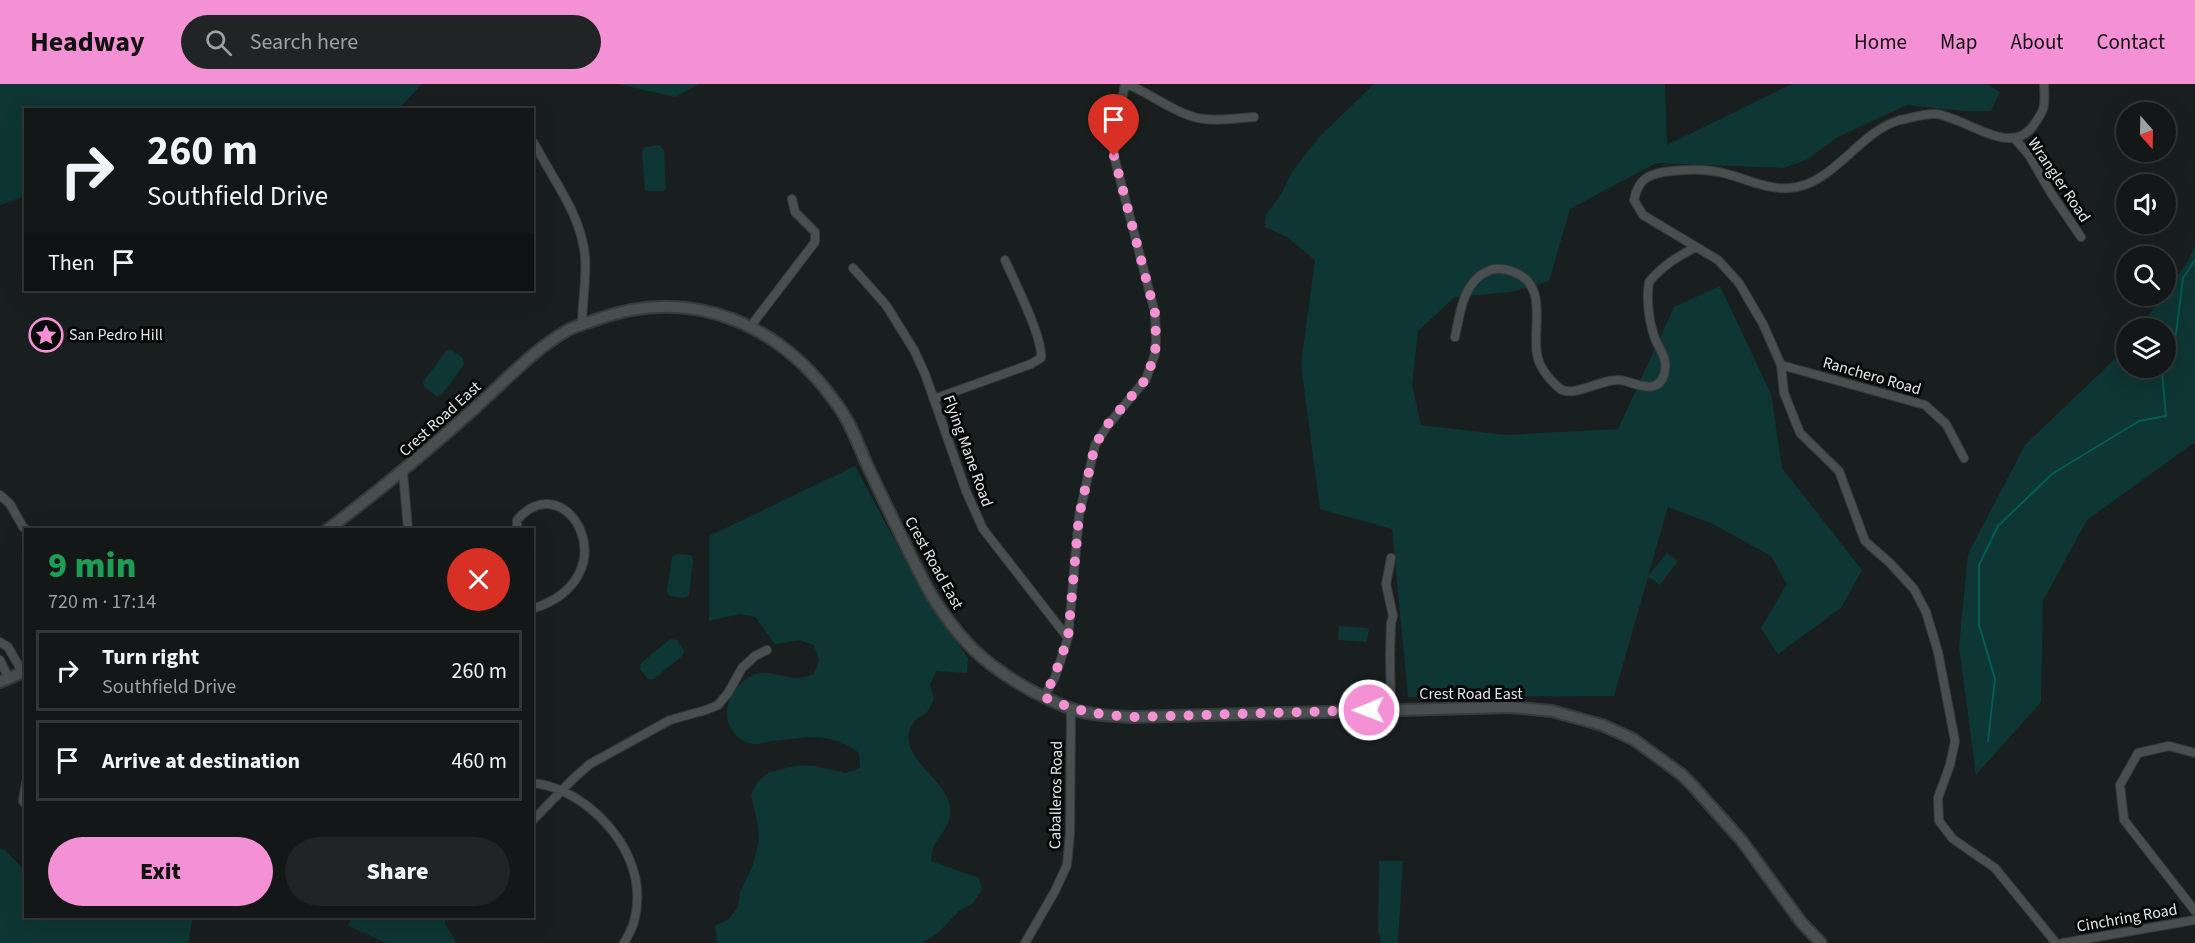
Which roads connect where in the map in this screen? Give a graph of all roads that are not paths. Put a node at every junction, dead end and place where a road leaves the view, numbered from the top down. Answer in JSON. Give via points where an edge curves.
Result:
{"nodes":[{"id":1,"x":1126,"y":84,"type":"edge"},
{"id":2,"x":2044,"y":84,"type":"edge"},
{"id":3,"x":1254,"y":117,"type":"dead end"},
{"id":4,"x":2015,"y":139,"type":"junction"},
{"id":5,"x":534,"y":143,"type":"dead end"},
{"id":6,"x":792,"y":199,"type":"dead end"},
{"id":7,"x":2081,"y":237,"type":"dead end"},
{"id":8,"x":1696,"y":247,"type":"junction"},
{"id":9,"x":1005,"y":260,"type":"dead end"},
{"id":10,"x":853,"y":268,"type":"dead end"},
{"id":11,"x":582,"y":325,"type":"junction"},
{"id":12,"x":750,"y":327,"type":"junction"},
{"id":13,"x":1455,"y":337,"type":"dead end"},
{"id":14,"x":1781,"y":365,"type":"junction"},
{"id":15,"x":934,"y":399,"type":"junction"},
{"id":16,"x":1964,"y":458,"type":"dead end"},
{"id":17,"x":404,"y":472,"type":"junction"},
{"id":18,"x":0,"y":495,"type":"edge"},
{"id":19,"x":25,"y":528,"type":"edge"},
{"id":20,"x":330,"y":528,"type":"edge"},
{"id":21,"x":408,"y":528,"type":"edge"},
{"id":22,"x":517,"y":528,"type":"edge"},
{"id":23,"x":1390,"y":558,"type":"dead end"},
{"id":24,"x":534,"y":608,"type":"edge"},
{"id":25,"x":1068,"y":638,"type":"junction"},
{"id":26,"x":0,"y":642,"type":"edge"},
{"id":27,"x":767,"y":650,"type":"dead end"},
{"id":28,"x":0,"y":660,"type":"edge"},
{"id":29,"x":24,"y":673,"type":"edge"},
{"id":30,"x":4,"y":680,"type":"edge"},
{"id":31,"x":1044,"y":697,"type":"junction"},
{"id":32,"x":1071,"y":709,"type":"junction"},
{"id":33,"x":1391,"y":710,"type":"junction"},
{"id":34,"x":2195,"y":753,"type":"edge"},
{"id":35,"x":534,"y":784,"type":"edge"},
{"id":36,"x":562,"y":791,"type":"junction"},
{"id":37,"x":534,"y":819,"type":"edge"},
{"id":38,"x":2195,"y":911,"type":"edge"},
{"id":39,"x":2195,"y":920,"type":"edge"},
{"id":40,"x":624,"y":943,"type":"edge"},
{"id":41,"x":1025,"y":943,"type":"edge"},
{"id":42,"x":1821,"y":943,"type":"edge"},
{"id":43,"x":2056,"y":943,"type":"edge"},
{"id":44,"x":2063,"y":943,"type":"edge"}],
"edges":[{"from":1,"to":3,"type":"street","via":[[1199,118]]},
{"from":1,"to":25,"type":"street","via":[[1114,156],[1154,306],[1155,354],[1146,379],[1095,445],[1079,516]]},
{"from":2,"to":4,"type":"street","via":[[2045,109],[2030,130]]},
{"from":4,"to":7,"type":"street","name":"Wrangler Road"},
{"from":4,"to":8,"type":"street","via":[[1998,137],[1936,114],[1898,121],[1877,132],[1810,184],[1788,189],[1689,168],[1649,175],[1636,188],[1634,200],[1643,216]]},
{"from":5,"to":11,"type":"street","via":[[560,186],[581,236],[585,257]]},
{"from":6,"to":12,"type":"street","via":[[795,212],[815,232],[815,242]]},
{"from":8,"to":13,"type":"street","via":[[1674,259],[1649,282],[1649,316],[1664,353],[1665,369],[1663,378],[1654,386],[1645,388],[1613,379],[1580,390],[1561,390],[1537,356],[1538,312],[1532,286],[1521,275],[1507,270],[1493,268],[1470,286],[1462,302]]},
{"from":8,"to":14,"type":"street","via":[[1718,260],[1738,283],[1763,324]]},
{"from":9,"to":15,"type":"street","via":[[1031,320],[1041,358]]},
{"from":10,"to":15,"type":"street","name":"Flying Mane Road","via":[[901,327]]},
{"from":11,"to":12,"type":"street","name":"Crest Road East","via":[[617,312],[687,306]]},
{"from":11,"to":17,"type":"street","name":"Crest Road East","via":[[538,352]]},
{"from":12,"to":31,"type":"street","name":"Crest Road East","via":[[799,359],[840,408],[904,544],[946,620],[966,644],[1003,675]]},
{"from":14,"to":16,"type":"street","name":"Ranchero Road","via":[[1925,405],[1946,424]]},
{"from":14,"to":43,"type":"street","via":[[1784,393],[1800,433],[1839,471],[1865,541],[1914,589],[1926,612],[1955,741],[1938,798],[1939,821],[1953,839],[1995,868]]},
{"from":15,"to":25,"type":"street","name":"Flying Mane Road","via":[[983,529]]},
{"from":17,"to":20,"type":"street","name":"Crest Road East"},
{"from":17,"to":21,"type":"street"},
{"from":18,"to":19,"type":"street"},
{"from":22,"to":24,"type":"street","via":[[517,520],[525,511],[537,505],[554,505],[569,512],[584,539],[585,556],[580,572],[568,590]]},
{"from":23,"to":33,"type":"street","via":[[1386,584],[1393,616]]},
{"from":25,"to":31,"type":"street"},
{"from":26,"to":29,"type":"street"},
{"from":27,"to":36,"type":"street","via":[[742,668],[718,705],[670,720],[647,732],[590,764]]},
{"from":28,"to":30,"type":"street"},
{"from":29,"to":30,"type":"street"},
{"from":31,"to":32,"type":"street","name":"Crest Road East"},
{"from":32,"to":33,"type":"street","name":"Crest Road East","via":[[1136,717]]},
{"from":32,"to":41,"type":"street","name":"Caballeros Road","via":[[1067,865]]},
{"from":33,"to":42,"type":"street","name":"Crest Road East","via":[[1510,707],[1552,711],[1602,725],[1633,739],[1693,786],[1742,841]]},
{"from":34,"to":38,"type":"street","name":"Cinchring Road","via":[[2169,746],[2138,753],[2120,785],[2124,820]]},
{"from":35,"to":36,"type":"street"},
{"from":36,"to":37,"type":"street"},
{"from":36,"to":40,"type":"street","via":[[604,820],[621,840],[634,872],[637,900],[634,923]]},
{"from":39,"to":44,"type":"street","name":"Cinchring Road"}]}
